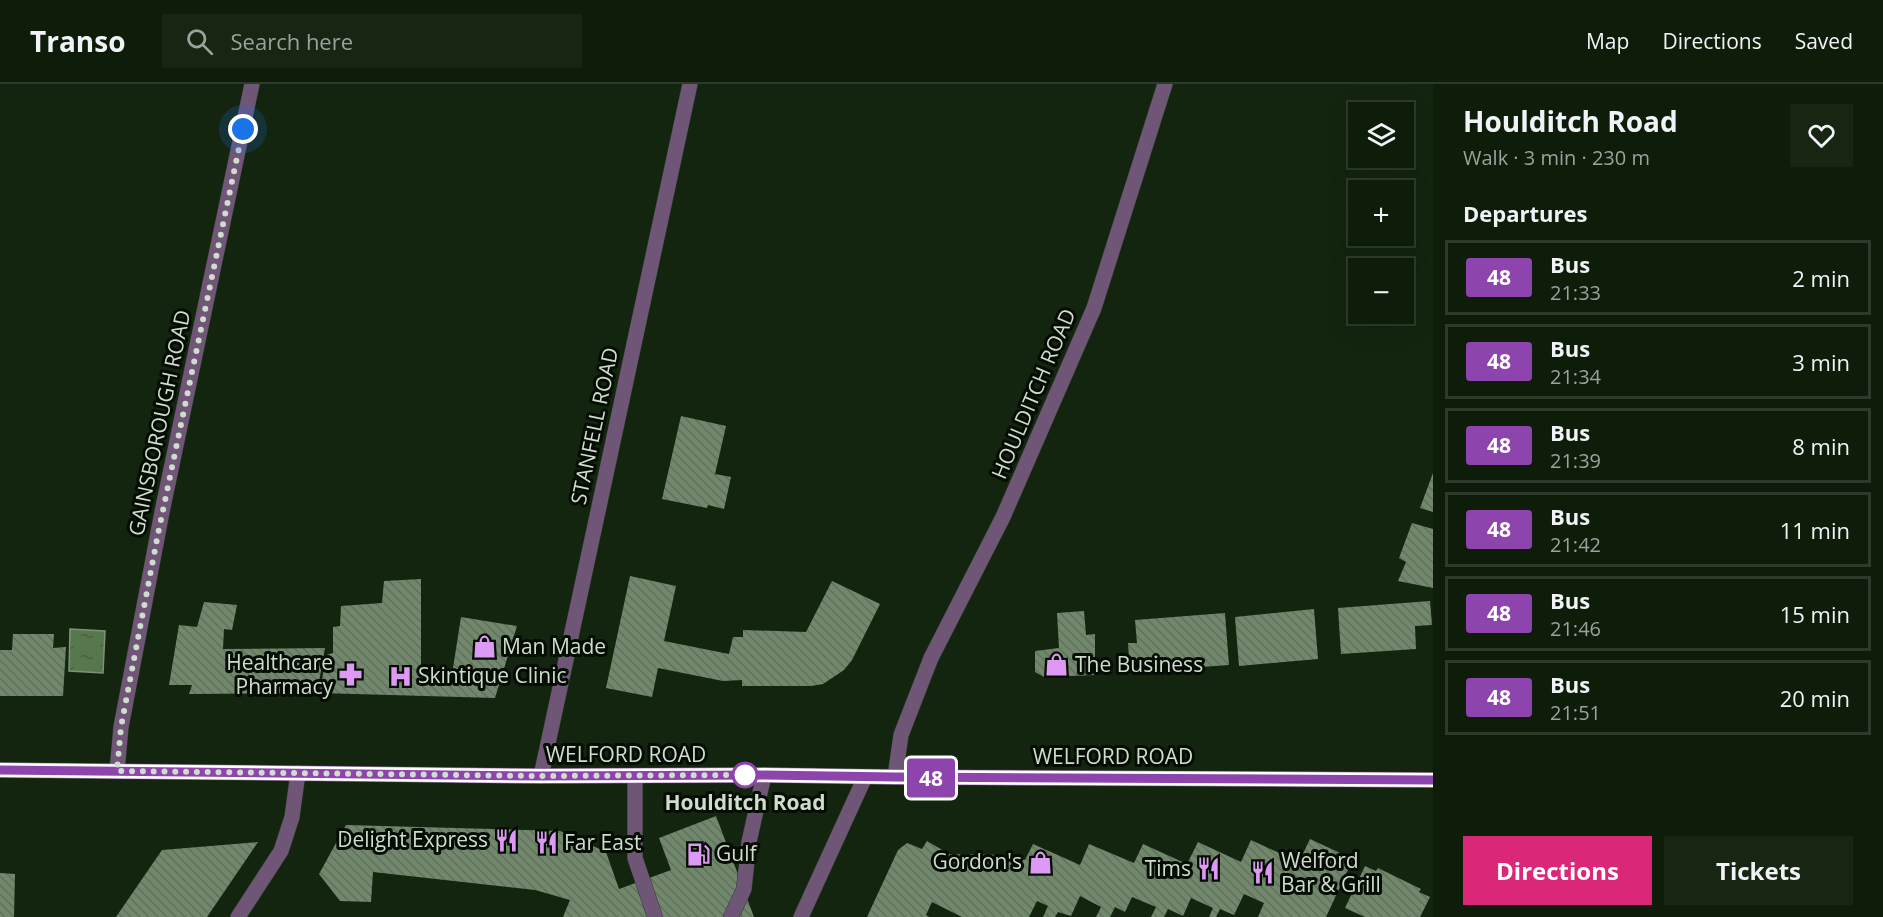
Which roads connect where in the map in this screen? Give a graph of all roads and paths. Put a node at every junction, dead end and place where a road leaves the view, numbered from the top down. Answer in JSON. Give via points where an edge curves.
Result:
{"nodes":[{"id":1,"x":252,"y":84,"type":"edge"},
{"id":2,"x":690,"y":84,"type":"edge"},
{"id":3,"x":1165,"y":84,"type":"edge"},
{"id":4,"x":0,"y":770,"type":"edge"},
{"id":5,"x":117,"y":771,"type":"junction"},
{"id":6,"x":298,"y":773,"type":"junction"},
{"id":7,"x":764,"y":775,"type":"junction"},
{"id":8,"x":541,"y":776,"type":"junction"},
{"id":9,"x":635,"y":776,"type":"junction"},
{"id":10,"x":865,"y":777,"type":"junction"},
{"id":11,"x":895,"y":777,"type":"junction"},
{"id":12,"x":1433,"y":780,"type":"edge"},
{"id":13,"x":238,"y":917,"type":"edge"},
{"id":14,"x":655,"y":917,"type":"edge"},
{"id":15,"x":731,"y":917,"type":"edge"},
{"id":16,"x":801,"y":917,"type":"edge"}],
"edges":[{"from":1,"to":5,"type":"street","name":"GAINSBOROUGH ROAD","via":[[160,524],[121,727]]},
{"from":2,"to":8,"type":"street","name":"STANFELL ROAD"},
{"from":3,"to":11,"type":"street","name":"HOULDITCH ROAD","via":[[1094,308],[1003,517],[931,658],[901,735]]},
{"from":4,"to":5,"type":"main road","name":"WELFORD ROAD"},
{"from":5,"to":6,"type":"main road","name":"WELFORD ROAD"},
{"from":6,"to":8,"type":"main road","name":"WELFORD ROAD"},
{"from":6,"to":13,"type":"street","via":[[292,817],[281,851]]},
{"from":7,"to":9,"type":"main road","name":"WELFORD ROAD"},
{"from":7,"to":10,"type":"main road","name":"WELFORD ROAD"},
{"from":7,"to":15,"type":"street","via":[[749,842],[744,889]]},
{"from":8,"to":9,"type":"main road","name":"WELFORD ROAD"},
{"from":9,"to":14,"type":"street","via":[[635,858]]},
{"from":10,"to":11,"type":"main road","name":"WELFORD ROAD"},
{"from":10,"to":16,"type":"street"},
{"from":11,"to":12,"type":"main road","name":"WELFORD ROAD"}]}
